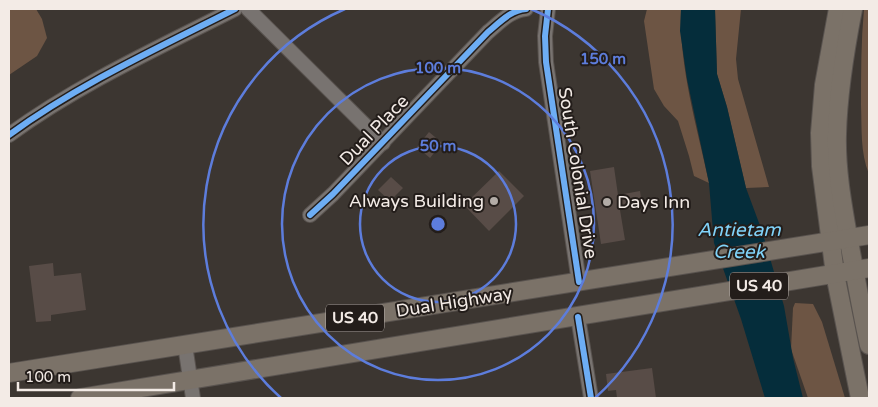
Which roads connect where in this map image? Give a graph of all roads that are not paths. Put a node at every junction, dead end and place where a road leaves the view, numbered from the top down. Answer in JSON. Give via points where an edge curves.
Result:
{"nodes":[{"id":1,"x":235,"y":9,"type":"edge"},
{"id":2,"x":248,"y":9,"type":"edge"},
{"id":3,"x":526,"y":9,"type":"edge"},
{"id":4,"x":544,"y":9,"type":"edge"},
{"id":5,"x":838,"y":9,"type":"edge"},
{"id":6,"x":853,"y":9,"type":"edge"},
{"id":7,"x":9,"y":135,"type":"edge"},
{"id":8,"x":382,"y":142,"type":"junction"},
{"id":9,"x":310,"y":215,"type":"dead end"},
{"id":10,"x":869,"y":234,"type":"edge"},
{"id":11,"x":849,"y":238,"type":"junction"},
{"id":12,"x":830,"y":241,"type":"junction"},
{"id":13,"x":862,"y":269,"type":"edge"},
{"id":14,"x":835,"y":274,"type":"junction"},
{"id":15,"x":579,"y":282,"type":"junction"},
{"id":16,"x":578,"y":317,"type":"junction"},
{"id":17,"x":185,"y":345,"type":"junction"},
{"id":18,"x":869,"y":345,"type":"edge"},
{"id":19,"x":9,"y":373,"type":"edge"},
{"id":20,"x":190,"y":380,"type":"junction"},
{"id":21,"x":80,"y":398,"type":"edge"},
{"id":22,"x":193,"y":398,"type":"edge"},
{"id":23,"x":591,"y":398,"type":"edge"},
{"id":24,"x":860,"y":398,"type":"edge"}],
"edges":[{"from":1,"to":7,"type":"street","via":[[91,83]]},
{"from":2,"to":8,"type":"street"},
{"from":3,"to":8,"type":"street","name":"Dual Place","via":[[507,16],[488,32]]},
{"from":4,"to":15,"type":"street","name":"South Colonial Drive","via":[[546,62]]},
{"from":5,"to":12,"type":"main road","via":[[824,85],[820,133]]},
{"from":6,"to":11,"type":"main road","via":[[841,80],[837,134],[839,177]]},
{"from":8,"to":9,"type":"street","name":"Dual Place"},
{"from":10,"to":11,"type":"main road","name":"Dual Highway","number":"US 40"},
{"from":11,"to":12,"type":"main road","name":"Dual Highway","number":"US 40"},
{"from":11,"to":13,"type":"main road"},
{"from":12,"to":14,"type":"main road"},
{"from":12,"to":15,"type":"main road","name":"Dual Highway","number":"US 40"},
{"from":13,"to":14,"type":"main road","name":"Dual Highway","number":"US 40"},
{"from":13,"to":18,"type":"main road"},
{"from":14,"to":16,"type":"main road","name":"Dual Highway","number":"US 40"},
{"from":14,"to":24,"type":"main road"},
{"from":15,"to":17,"type":"main road","name":"Dual Highway","number":"US 40"},
{"from":16,"to":20,"type":"main road","name":"Dual Highway","number":"US 40"},
{"from":16,"to":23,"type":"street"},
{"from":17,"to":19,"type":"main road","name":"Dual Highway","number":"US 40"},
{"from":17,"to":20,"type":"street"},
{"from":20,"to":21,"type":"main road","name":"Dual Highway","number":"US 40"},
{"from":20,"to":22,"type":"street"}]}
